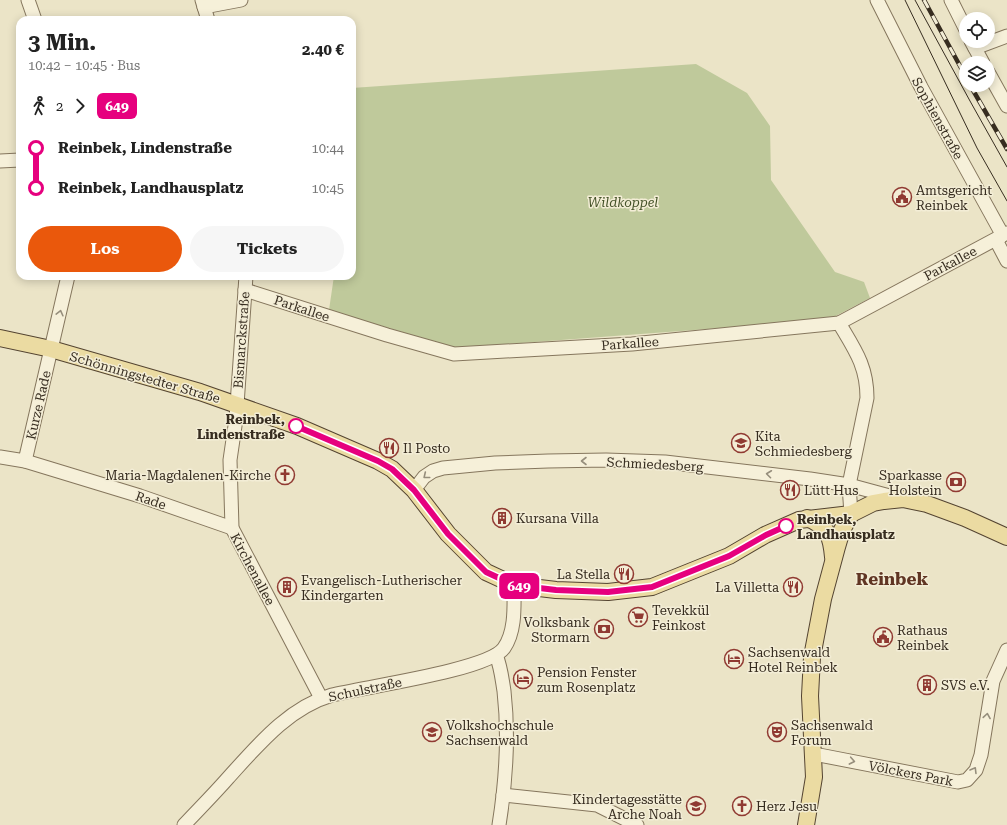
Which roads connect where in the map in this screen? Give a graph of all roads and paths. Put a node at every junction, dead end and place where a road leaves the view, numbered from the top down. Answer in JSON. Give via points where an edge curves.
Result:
{"nodes":[{"id":1,"x":28,"y":0,"type":"edge"},
{"id":2,"x":241,"y":0,"type":"edge"},
{"id":3,"x":877,"y":0,"type":"edge"},
{"id":4,"x":951,"y":0,"type":"edge"},
{"id":5,"x":203,"y":3,"type":"edge"},
{"id":6,"x":34,"y":16,"type":"edge"},
{"id":7,"x":207,"y":16,"type":"edge"},
{"id":8,"x":959,"y":16,"type":"edge"},
{"id":9,"x":1007,"y":36,"type":"edge"},
{"id":10,"x":995,"y":39,"type":"edge"},
{"id":11,"x":995,"y":85,"type":"edge"},
{"id":12,"x":1007,"y":106,"type":"edge"},
{"id":13,"x":16,"y":160,"type":"edge"},
{"id":14,"x":0,"y":161,"type":"edge"},
{"id":15,"x":1004,"y":233,"type":"edge"},
{"id":16,"x":1007,"y":261,"type":"edge"},
{"id":17,"x":67,"y":280,"type":"edge"},
{"id":18,"x":246,"y":280,"type":"edge"},
{"id":19,"x":245,"y":290,"type":"junction"},
{"id":20,"x":839,"y":324,"type":"junction"},
{"id":21,"x":0,"y":338,"type":"edge"},
{"id":22,"x":51,"y":349,"type":"junction"},
{"id":23,"x":237,"y":404,"type":"junction"},
{"id":24,"x":0,"y":457,"type":"edge"},
{"id":25,"x":24,"y":461,"type":"junction"},
{"id":26,"x":850,"y":485,"type":"junction"},
{"id":27,"x":414,"y":490,"type":"junction"},
{"id":28,"x":903,"y":499,"type":"junction"},
{"id":29,"x":851,"y":514,"type":"junction"},
{"id":30,"x":830,"y":516,"type":"junction"},
{"id":31,"x":807,"y":518,"type":"junction"},
{"id":32,"x":232,"y":528,"type":"junction"},
{"id":33,"x":1007,"y":536,"type":"edge"},
{"id":34,"x":835,"y":554,"type":"junction"},
{"id":35,"x":514,"y":585,"type":"junction"},
{"id":36,"x":1007,"y":650,"type":"edge"},
{"id":37,"x":496,"y":655,"type":"junction"},
{"id":38,"x":321,"y":698,"type":"junction"},
{"id":39,"x":814,"y":754,"type":"junction"},
{"id":40,"x":503,"y":795,"type":"junction"},
{"id":41,"x":184,"y":825,"type":"edge"},
{"id":42,"x":499,"y":825,"type":"edge"},
{"id":43,"x":637,"y":825,"type":"edge"},
{"id":44,"x":806,"y":825,"type":"edge"}],
"edges":[{"from":1,"to":6,"type":"street"},
{"from":2,"to":5,"type":"street"},
{"from":3,"to":15,"type":"street","name":"Sophienstraße","via":[[921,87]]},
{"from":4,"to":8,"type":"street"},
{"from":5,"to":7,"type":"street"},
{"from":9,"to":10,"type":"street"},
{"from":11,"to":12,"type":"street"},
{"from":13,"to":14,"type":"street"},
{"from":15,"to":16,"type":"street","name":"Sophienstraße","via":[[997,242]]},
{"from":15,"to":20,"type":"street","name":"Parkallee"},
{"from":22,"to":17,"type":"street","name":"Kurze Rade","one_way":true},
{"from":18,"to":19,"type":"street","name":"Bismarckstraße"},
{"from":19,"to":20,"type":"street","name":"Parkallee","via":[[454,354],[632,344]]},
{"from":19,"to":23,"type":"street","name":"Bismarckstraße"},
{"from":20,"to":26,"type":"street","via":[[860,358],[867,389]]},
{"from":21,"to":22,"type":"main road","name":"Schönningstedter Straße"},
{"from":22,"to":23,"type":"main road","name":"Schönningstedter Straße"},
{"from":22,"to":25,"type":"street","name":"Kurze Rade"},
{"from":23,"to":27,"type":"main road","name":"Schönningstedter Straße","via":[[297,426],[378,461],[392,469]]},
{"from":23,"to":32,"type":"street","name":"Kirchenallee","via":[[230,460]]},
{"from":24,"to":25,"type":"street","name":"Rade"},
{"from":25,"to":32,"type":"street","name":"Rade","via":[[140,496]]},
{"from":26,"to":27,"type":"street","name":"Schmiedesberg","one_way":true,"via":[[665,462],[548,460],[443,468],[424,477]]},
{"from":26,"to":28,"type":"street","name":"Schmiedesberg"},
{"from":26,"to":29,"type":"street"},
{"from":27,"to":35,"type":"main road","name":"Schönningstedter Straße","via":[[448,534],[486,572]]},
{"from":28,"to":29,"type":"main road","via":[[873,503]]},
{"from":28,"to":33,"type":"main road","via":[[927,504]]},
{"from":29,"to":30,"type":"main road","name":"Schönningstedter Straße"},
{"from":29,"to":34,"type":"main road","via":[[844,526]]},
{"from":30,"to":31,"type":"main road","name":"Schönningstedter Straße"},
{"from":30,"to":34,"type":"main road","via":[[837,524]]},
{"from":31,"to":34,"type":"main road","via":[[818,523],[827,532]]},
{"from":31,"to":35,"type":"main road","name":"Schönningstedter Straße","via":[[766,535],[729,556],[652,587],[608,592]]},
{"from":32,"to":38,"type":"street","name":"Kirchenallee"},
{"from":34,"to":39,"type":"main road","via":[[812,656],[810,696]]},
{"from":35,"to":37,"type":"street","via":[[510,636],[505,647]]},
{"from":39,"to":36,"type":"street","name":"Völckers Park","one_way":true,"via":[[958,782],[967,780],[976,770],[981,755],[994,681]]},
{"from":37,"to":38,"type":"street","name":"Schulstraße","via":[[476,664]]},
{"from":37,"to":40,"type":"street","via":[[500,664],[506,713]]},
{"from":38,"to":41,"type":"street","name":"Schulstraße","via":[[303,707],[270,734]]},
{"from":39,"to":44,"type":"main road","via":[[814,778]]},
{"from":40,"to":42,"type":"street"},
{"from":40,"to":43,"type":"street","via":[[597,805]]}]}
